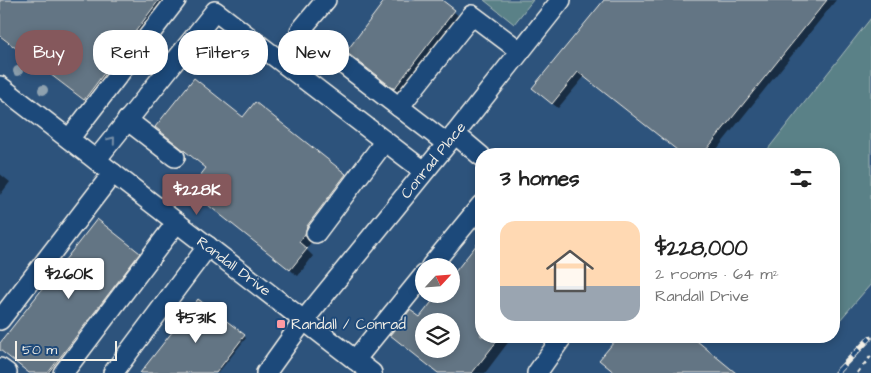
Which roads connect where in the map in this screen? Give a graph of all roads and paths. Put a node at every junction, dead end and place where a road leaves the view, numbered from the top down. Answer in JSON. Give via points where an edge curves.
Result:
{"nodes":[{"id":1,"x":176,"y":0,"type":"edge"},
{"id":2,"x":326,"y":0,"type":"edge"},
{"id":3,"x":561,"y":0,"type":"edge"},
{"id":4,"x":520,"y":51,"type":"junction"},
{"id":5,"x":0,"y":86,"type":"edge"},
{"id":6,"x":399,"y":107,"type":"junction"},
{"id":7,"x":127,"y":120,"type":"junction"},
{"id":8,"x":69,"y":139,"type":"junction"},
{"id":9,"x":450,"y":139,"type":"junction"},
{"id":10,"x":385,"y":141,"type":"junction"},
{"id":11,"x":475,"y":153,"type":"edge"},
{"id":12,"x":176,"y":157,"type":"dead end"},
{"id":13,"x":96,"y":160,"type":"junction"},
{"id":14,"x":424,"y":171,"type":"junction"},
{"id":15,"x":113,"y":173,"type":"junction"},
{"id":16,"x":475,"y":212,"type":"edge"},
{"id":17,"x":177,"y":222,"type":"junction"},
{"id":18,"x":316,"y":233,"type":"dead end"},
{"id":19,"x":208,"y":246,"type":"junction"},
{"id":20,"x":438,"y":258,"type":"edge"},
{"id":21,"x":415,"y":286,"type":"edge"},
{"id":22,"x":0,"y":320,"type":"edge"},
{"id":23,"x":304,"y":320,"type":"junction"},
{"id":24,"x":558,"y":343,"type":"edge"},
{"id":25,"x":871,"y":356,"type":"edge"},
{"id":26,"x":355,"y":360,"type":"junction"},
{"id":27,"x":0,"y":368,"type":"edge"},
{"id":28,"x":7,"y":373,"type":"edge"},
{"id":29,"x":63,"y":373,"type":"edge"},
{"id":30,"x":113,"y":373,"type":"edge"},
{"id":31,"x":266,"y":373,"type":"edge"},
{"id":32,"x":372,"y":373,"type":"edge"},
{"id":33,"x":537,"y":373,"type":"edge"},
{"id":34,"x":857,"y":373,"type":"edge"}],
"edges":[{"from":1,"to":8,"type":"street"},
{"from":2,"to":6,"type":"street","via":[[300,31]]},
{"from":3,"to":4,"type":"street","name":"Conrad Place"},
{"from":4,"to":6,"type":"street","via":[[472,15]]},
{"from":4,"to":9,"type":"street","name":"Conrad Place"},
{"from":5,"to":8,"type":"street","name":"Randall Drive"},
{"from":6,"to":9,"type":"street"},
{"from":7,"to":10,"type":"street","via":[[215,10]]},
{"from":7,"to":12,"type":"street"},
{"from":13,"to":7,"type":"street","one_way":true},
{"from":8,"to":13,"type":"street","name":"Randall Drive"},
{"from":9,"to":11,"type":"street"},
{"from":9,"to":14,"type":"street","name":"Conrad Place"},
{"from":10,"to":14,"type":"street"},
{"from":10,"to":18,"type":"street"},
{"from":13,"to":15,"type":"street","name":"Randall Drive"},
{"from":14,"to":23,"type":"street","name":"Conrad Place"},
{"from":15,"to":17,"type":"street","name":"Randall Drive"},
{"from":15,"to":22,"type":"street"},
{"from":16,"to":20,"type":"street"},
{"from":17,"to":19,"type":"street","name":"Randall Drive"},
{"from":17,"to":29,"type":"street"},
{"from":19,"to":23,"type":"street","name":"Randall Drive"},
{"from":19,"to":30,"type":"street"},
{"from":21,"to":26,"type":"street"},
{"from":23,"to":26,"type":"street","name":"Randall Drive"},
{"from":23,"to":31,"type":"street","name":"Conrad Place"},
{"from":24,"to":33,"type":"street"},
{"from":25,"to":34,"type":"path"},
{"from":26,"to":32,"type":"street","name":"Randall Drive"},
{"from":27,"to":28,"type":"street"}]}
